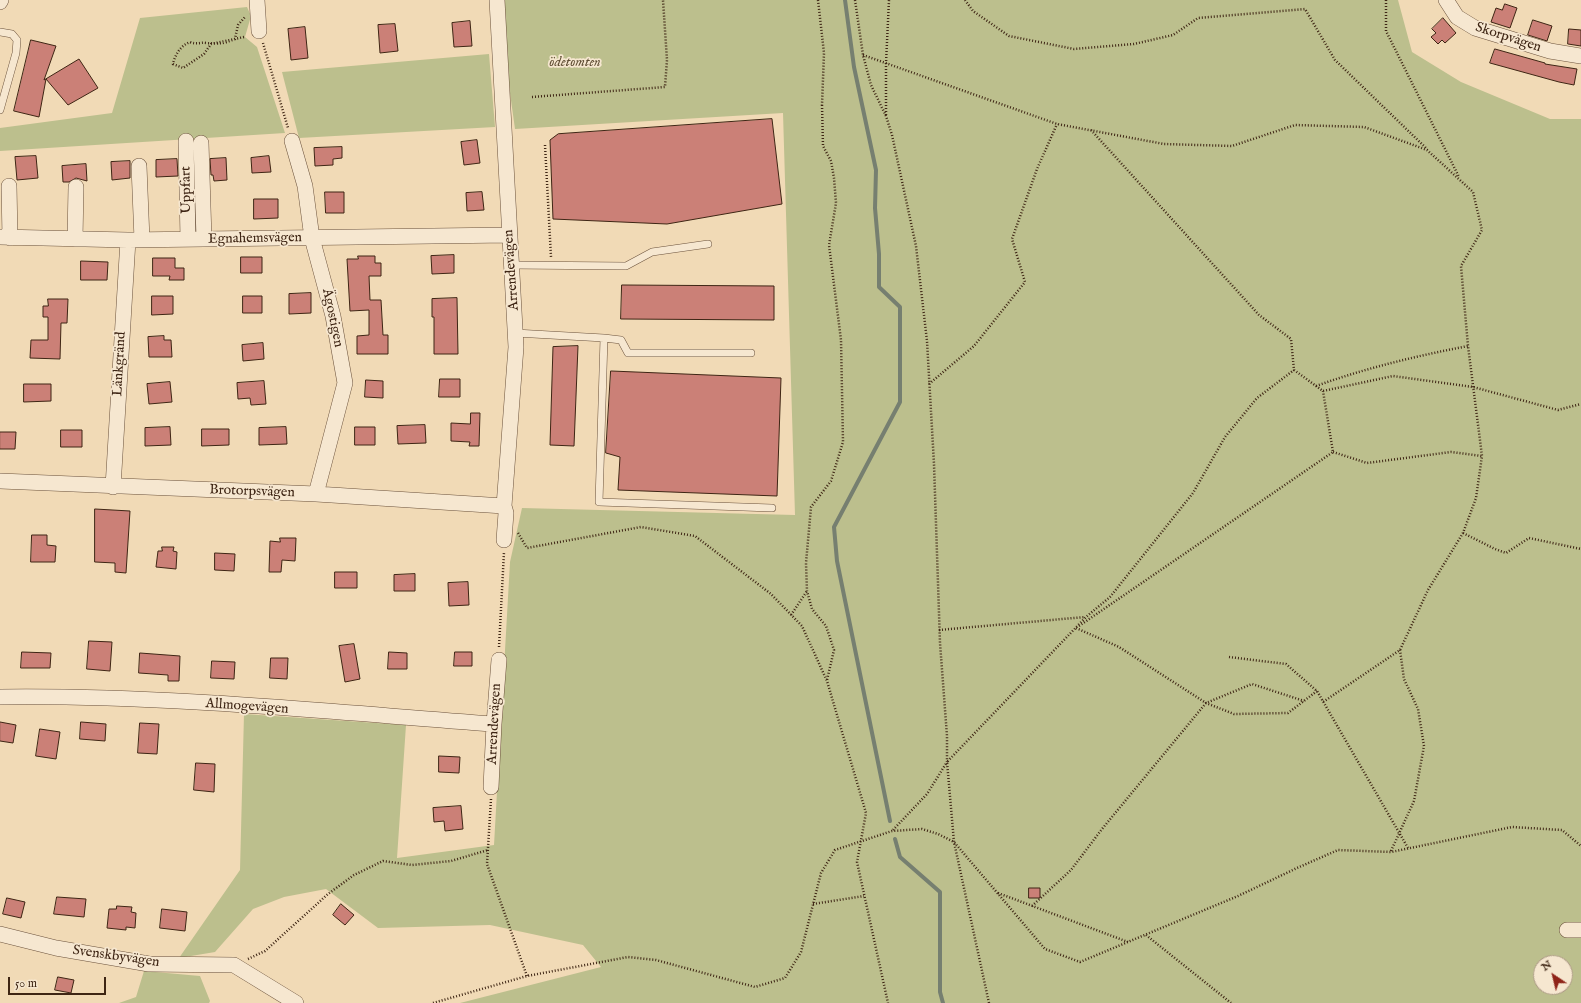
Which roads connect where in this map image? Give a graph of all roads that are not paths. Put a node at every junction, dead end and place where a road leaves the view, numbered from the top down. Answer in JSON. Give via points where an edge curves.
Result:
{"nodes":[{"id":1,"x":497,"y":0,"type":"edge"},
{"id":2,"x":1446,"y":0,"type":"edge"},
{"id":3,"x":254,"y":7,"type":"edge"},
{"id":4,"x":259,"y":31,"type":"road end"},
{"id":5,"x":0,"y":32,"type":"edge"},
{"id":6,"x":1581,"y":56,"type":"edge"},
{"id":7,"x":0,"y":110,"type":"edge"},
{"id":8,"x":186,"y":141,"type":"dead end"},
{"id":9,"x":292,"y":141,"type":"road end"},
{"id":10,"x":201,"y":143,"type":"dead end"},
{"id":11,"x":139,"y":166,"type":"dead end"},
{"id":12,"x":9,"y":186,"type":"dead end"},
{"id":13,"x":76,"y":187,"type":"dead end"},
{"id":14,"x":509,"y":235,"type":"junction"},
{"id":15,"x":5,"y":237,"type":"edge"},
{"id":16,"x":312,"y":238,"type":"junction"},
{"id":17,"x":75,"y":239,"type":"junction"},
{"id":18,"x":188,"y":239,"type":"junction"},
{"id":19,"x":204,"y":239,"type":"junction"},
{"id":20,"x":135,"y":240,"type":"junction"},
{"id":21,"x":708,"y":244,"type":"dead end"},
{"id":22,"x":511,"y":265,"type":"junction"},
{"id":23,"x":515,"y":333,"type":"junction"},
{"id":24,"x":604,"y":338,"type":"junction"},
{"id":25,"x":751,"y":354,"type":"dead end"},
{"id":26,"x":0,"y":482,"type":"edge"},
{"id":27,"x":113,"y":487,"type":"junction"},
{"id":28,"x":316,"y":494,"type":"junction"},
{"id":29,"x":772,"y":508,"type":"dead end"},
{"id":30,"x":505,"y":509,"type":"junction"},
{"id":31,"x":504,"y":540,"type":"road end"},
{"id":32,"x":499,"y":660,"type":"road end"},
{"id":33,"x":0,"y":697,"type":"edge"},
{"id":34,"x":494,"y":724,"type":"junction"},
{"id":35,"x":491,"y":787,"type":"road end"},
{"id":36,"x":0,"y":934,"type":"edge"},
{"id":37,"x":296,"y":1003,"type":"edge"}],
"edges":[{"from":1,"to":14,"type":"street","name":"Arrendevägen"},
{"from":2,"to":6,"type":"street","name":"Skorpvägen","via":[[1458,17],[1475,28],[1550,51]]},
{"from":3,"to":4,"type":"street"},
{"from":5,"to":7,"type":"lane","via":[[12,34],[17,40],[16,53]]},
{"from":8,"to":18,"type":"street","name":"Uppfart"},
{"from":9,"to":16,"type":"street","name":"Ägostigen","via":[[305,186]]},
{"from":10,"to":19,"type":"street","name":"Uppfart"},
{"from":11,"to":20,"type":"street"},
{"from":12,"to":15,"type":"street"},
{"from":13,"to":17,"type":"street"},
{"from":14,"to":16,"type":"street","name":"Egnahemsvägen"},
{"from":14,"to":22,"type":"street","name":"Arrendevägen"},
{"from":15,"to":17,"type":"street","name":"Egnahemsvägen"},
{"from":16,"to":19,"type":"street","name":"Egnahemsvägen"},
{"from":16,"to":28,"type":"street","name":"Ägostigen","via":[[334,316],[345,383]]},
{"from":17,"to":20,"type":"street","name":"Egnahemsvägen"},
{"from":18,"to":19,"type":"street","name":"Egnahemsvägen"},
{"from":18,"to":20,"type":"street","name":"Egnahemsvägen"},
{"from":20,"to":27,"type":"street","name":"Länkgränd"},
{"from":21,"to":22,"type":"lane","via":[[652,252],[626,266]]},
{"from":22,"to":23,"type":"street","name":"Arrendevägen"},
{"from":23,"to":24,"type":"lane"},
{"from":23,"to":30,"type":"street","name":"Arrendevägen"},
{"from":24,"to":25,"type":"lane","via":[[621,340],[628,353]]},
{"from":24,"to":29,"type":"lane","via":[[599,502]]},
{"from":26,"to":27,"type":"street","name":"Brotorpsvägen"},
{"from":27,"to":28,"type":"street","name":"Brotorpsvägen"},
{"from":28,"to":30,"type":"street","name":"Brotorpsvägen"},
{"from":30,"to":31,"type":"street","name":"Arrendevägen"},
{"from":32,"to":34,"type":"street","name":"Arrendevägen"},
{"from":33,"to":34,"type":"street","name":"Allmogevägen","via":[[57,696],[229,705]]},
{"from":34,"to":35,"type":"street","name":"Arrendevägen"},
{"from":36,"to":37,"type":"street","name":"Svenskbyvägen","via":[[56,948],[149,964],[234,965]]}]}
